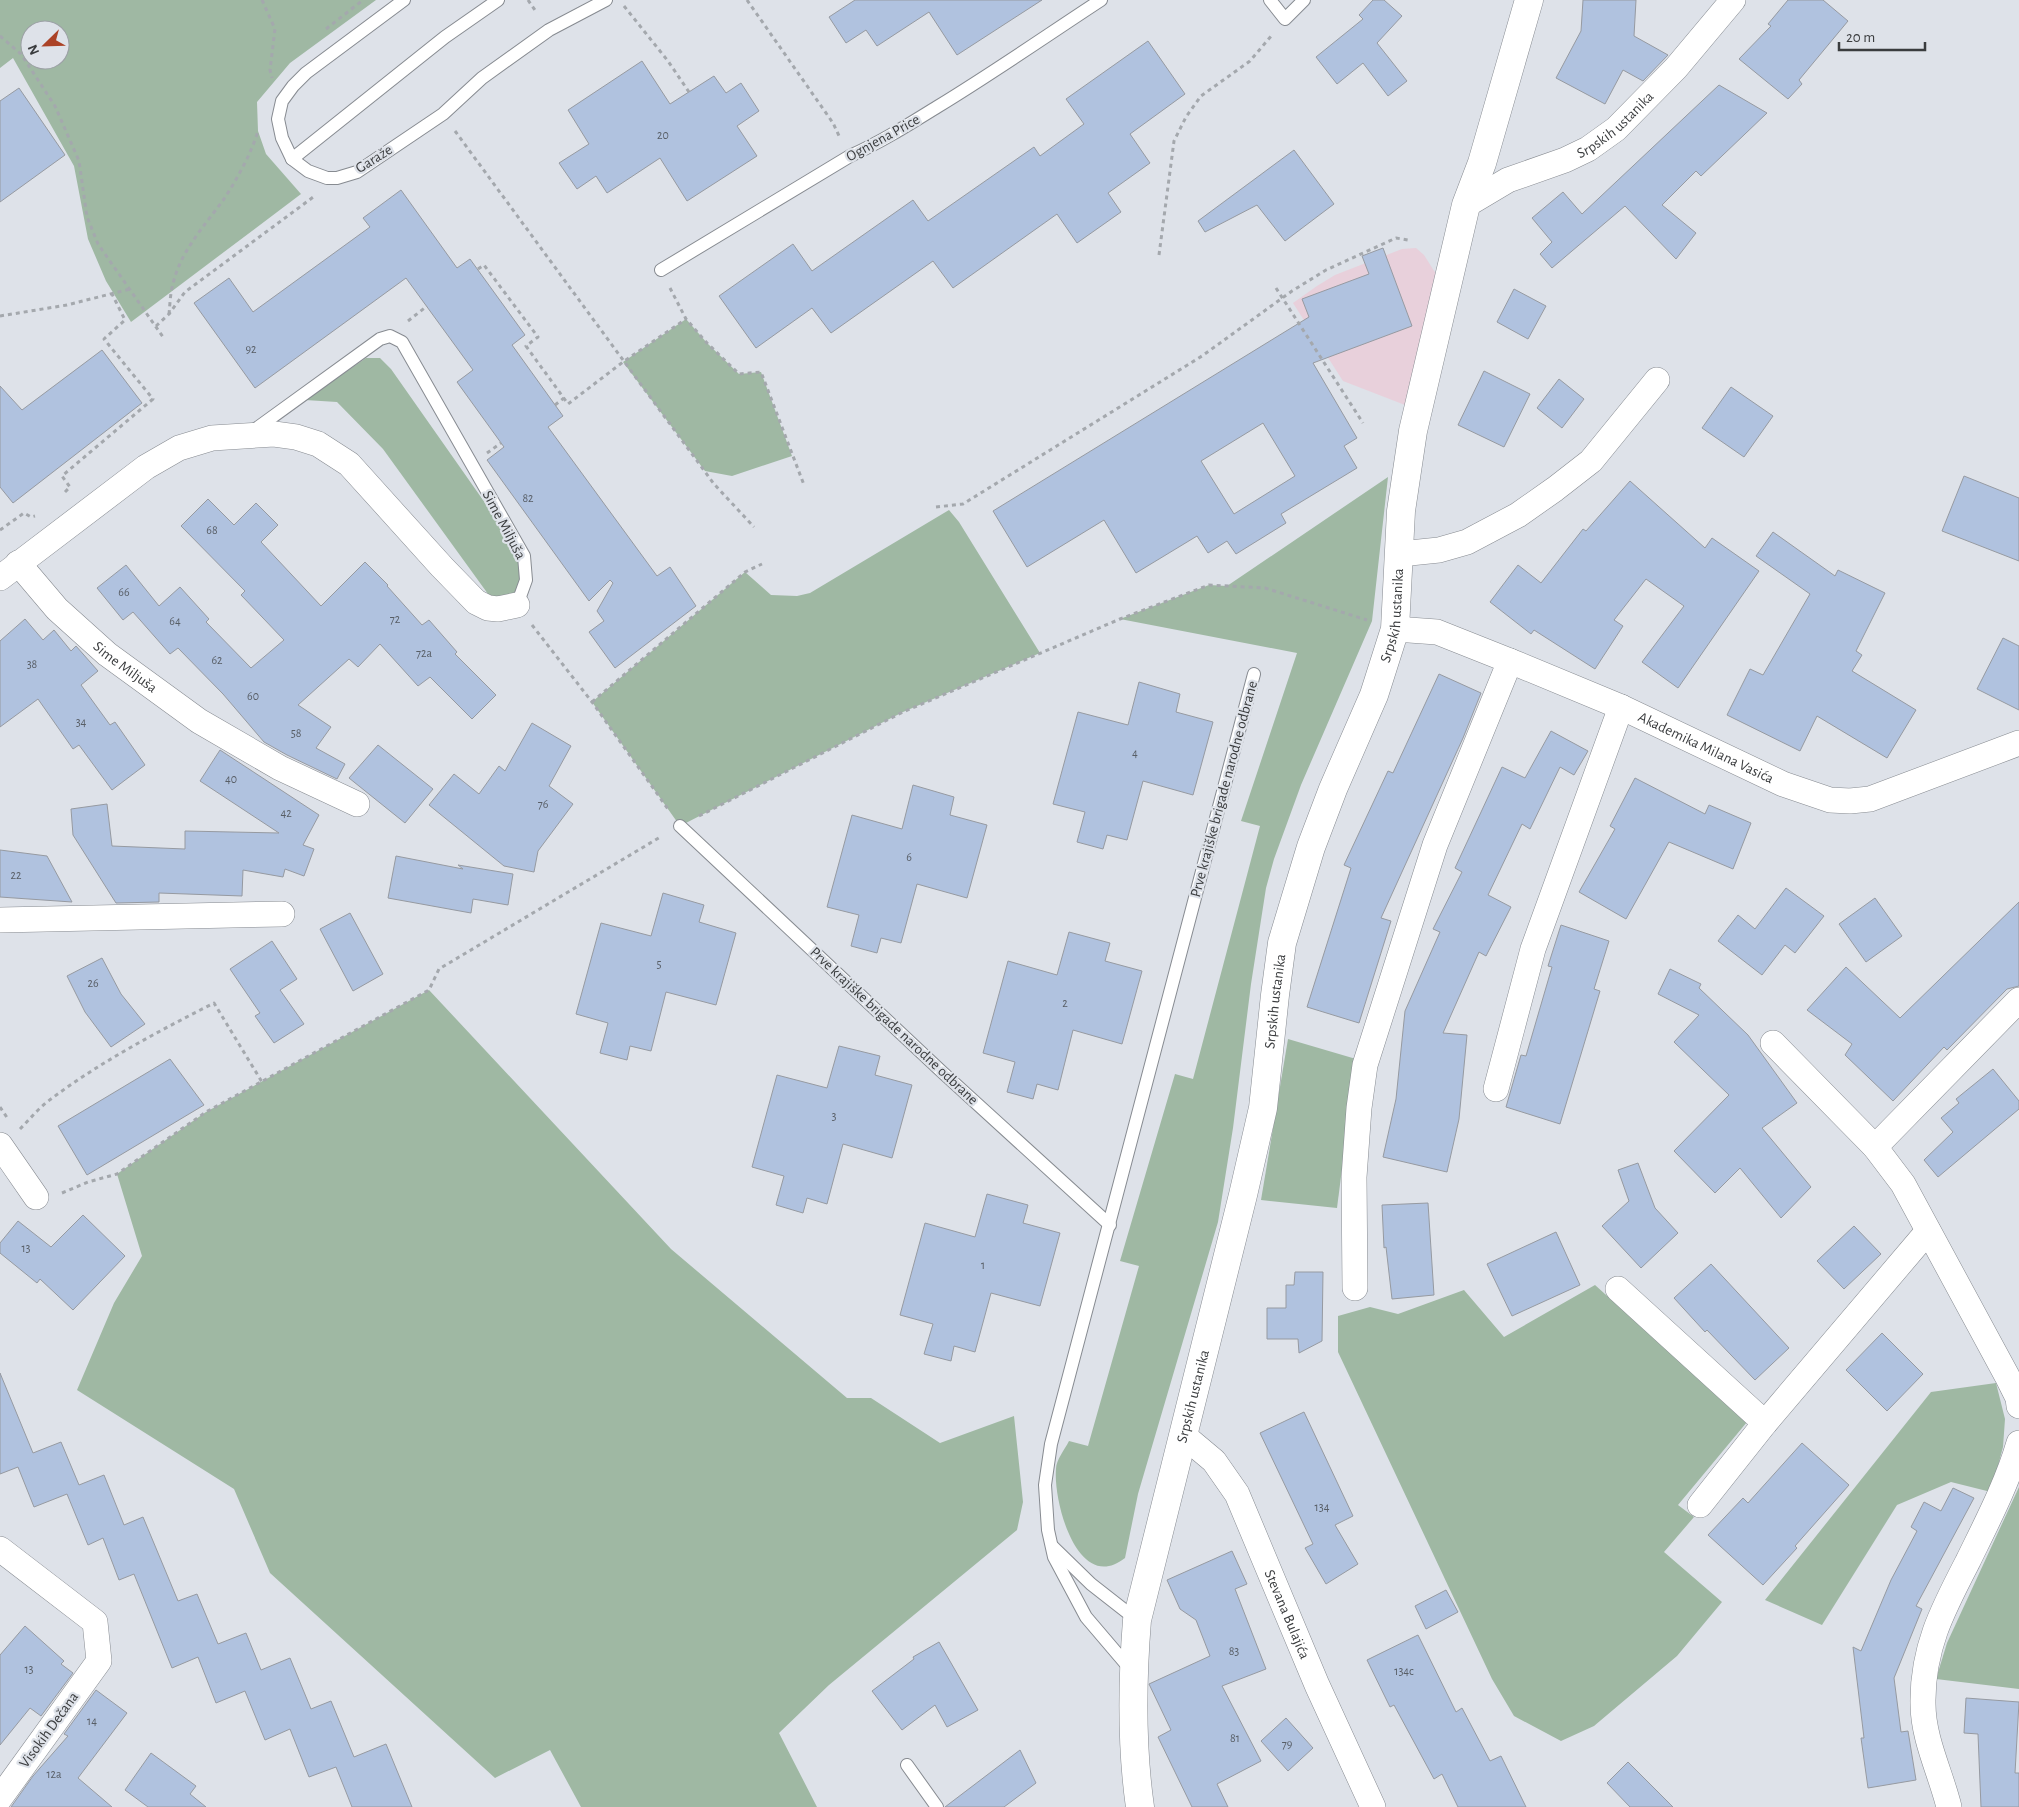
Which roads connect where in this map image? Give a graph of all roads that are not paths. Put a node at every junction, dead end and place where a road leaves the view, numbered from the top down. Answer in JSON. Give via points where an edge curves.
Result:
{"nodes":[{"id":1,"x":404,"y":0,"type":"edge"},
{"id":2,"x":498,"y":0,"type":"edge"},
{"id":3,"x":606,"y":0,"type":"edge"},
{"id":4,"x":1101,"y":0,"type":"edge"},
{"id":5,"x":1270,"y":0,"type":"edge"},
{"id":6,"x":1304,"y":0,"type":"edge"},
{"id":7,"x":1529,"y":0,"type":"edge"},
{"id":8,"x":1733,"y":0,"type":"edge"},
{"id":9,"x":292,"y":159,"type":"junction"},
{"id":10,"x":1466,"y":205,"type":"junction"},
{"id":11,"x":661,"y":270,"type":"road end"},
{"id":12,"x":1658,"y":380,"type":"dead end"},
{"id":13,"x":248,"y":435,"type":"junction"},
{"id":14,"x":1400,"y":554,"type":"junction"},
{"id":15,"x":9,"y":571,"type":"edge"},
{"id":16,"x":517,"y":605,"type":"joint"},
{"id":17,"x":1395,"y":628,"type":"junction"},
{"id":18,"x":1510,"y":661,"type":"junction"},
{"id":19,"x":1254,"y":674,"type":"dead end"},
{"id":20,"x":1621,"y":707,"type":"junction"},
{"id":21,"x":2019,"y":743,"type":"edge"},
{"id":22,"x":357,"y":804,"type":"dead end"},
{"id":23,"x":680,"y":826,"type":"road end"},
{"id":24,"x":282,"y":914,"type":"dead end"},
{"id":25,"x":0,"y":920,"type":"edge"},
{"id":26,"x":2019,"y":1000,"type":"edge"},
{"id":27,"x":1773,"y":1043,"type":"dead end"},
{"id":28,"x":1496,"y":1089,"type":"dead end"},
{"id":29,"x":9,"y":1138,"type":"edge"},
{"id":30,"x":1875,"y":1147,"type":"junction"},
{"id":31,"x":36,"y":1197,"type":"road end"},
{"id":32,"x":1110,"y":1225,"type":"junction"},
{"id":33,"x":1928,"y":1231,"type":"junction"},
{"id":34,"x":1355,"y":1288,"type":"dead end"},
{"id":35,"x":1618,"y":1289,"type":"dead end"},
{"id":36,"x":2019,"y":1406,"type":"edge"},
{"id":37,"x":1764,"y":1423,"type":"junction"},
{"id":38,"x":1182,"y":1435,"type":"junction"},
{"id":39,"x":2019,"y":1442,"type":"edge"},
{"id":40,"x":1700,"y":1505,"type":"dead end"},
{"id":41,"x":1051,"y":1546,"type":"junction"},
{"id":42,"x":0,"y":1549,"type":"edge"},
{"id":43,"x":1138,"y":1620,"type":"junction"},
{"id":44,"x":1133,"y":1673,"type":"junction"},
{"id":45,"x":907,"y":1765,"type":"dead end"},
{"id":46,"x":0,"y":1798,"type":"edge"},
{"id":47,"x":937,"y":1807,"type":"edge"},
{"id":48,"x":1140,"y":1807,"type":"edge"},
{"id":49,"x":1373,"y":1807,"type":"edge"},
{"id":50,"x":1949,"y":1807,"type":"edge"}],
"edges":[{"from":1,"to":9,"type":"lane","via":[[306,74],[282,101],[278,118],[282,138]]},
{"from":2,"to":9,"type":"lane","via":[[445,37]]},
{"from":3,"to":9,"type":"lane","name":"Garaže","via":[[549,30],[482,78],[443,114],[357,172],[327,178],[308,171]]},
{"from":4,"to":11,"type":"lane","name":"Ognjena Price","via":[[875,145],[842,161]]},
{"from":5,"to":6,"type":"lane","via":[[1285,19]]},
{"from":7,"to":10,"type":"street","name":"Srpskih ustanika","via":[[1482,164]]},
{"from":8,"to":10,"type":"street","name":"Srpskih ustanika","via":[[1676,68],[1616,129],[1588,149],[1508,180]]},
{"from":10,"to":14,"type":"street","name":"Srpskih ustanika","via":[[1413,431],[1402,511]]},
{"from":12,"to":14,"type":"street","via":[[1590,461],[1556,489],[1467,542],[1439,550]]},
{"from":13,"to":15,"type":"street","name":"Sime Miljuša","via":[[212,438],[179,448],[146,467]]},
{"from":13,"to":16,"type":"street","name":"Sime Miljuša","via":[[274,434],[318,444],[349,464],[476,602],[498,609]]},
{"from":13,"to":16,"type":"lane","name":"Sime Miljuša","via":[[380,339],[390,336],[402,342],[524,556],[526,580]]},
{"from":14,"to":17,"type":"street","name":"Srpskih ustanika"},
{"from":15,"to":22,"type":"street","name":"Sime Miljuša","via":[[108,654],[199,720],[280,768]]},
{"from":17,"to":18,"type":"street","name":"Akademika Milana Vasića","via":[[1436,632]]},
{"from":17,"to":38,"type":"street","name":"Srpskih ustanika","via":[[1374,695],[1311,847],[1282,943],[1263,1108]]},
{"from":18,"to":20,"type":"street","name":"Akademika Milana Vasića"},
{"from":18,"to":34,"type":"street","via":[[1435,845],[1365,1065],[1354,1177]]},
{"from":19,"to":32,"type":"lane","name":"Prve krajiške brigade narodne odbrane"},
{"from":20,"to":21,"type":"street","name":"Akademika Milana Vasića","via":[[1783,784],[1830,800],[1870,800]]},
{"from":20,"to":28,"type":"street","via":[[1533,949]]},
{"from":23,"to":32,"type":"lane","name":"Prve krajiške brigade narodne odbrane"},
{"from":24,"to":25,"type":"street"},
{"from":26,"to":30,"type":"street"},
{"from":27,"to":30,"type":"street"},
{"from":29,"to":31,"type":"street"},
{"from":30,"to":33,"type":"street","via":[[1903,1184]]},
{"from":32,"to":41,"type":"lane","name":"Prve krajiške brigade narodne odbrane","via":[[1051,1444],[1045,1485]]},
{"from":33,"to":36,"type":"street","via":[[2007,1376]]},
{"from":33,"to":37,"type":"street"},
{"from":35,"to":37,"type":"street"},
{"from":37,"to":40,"type":"street"},
{"from":38,"to":43,"type":"street","name":"Srpskih ustanika"},
{"from":38,"to":49,"type":"street","name":"Stevana Bulajića","via":[[1214,1462],[1238,1494],[1317,1685]]},
{"from":39,"to":50,"type":"street","via":[[1994,1509],[1938,1620],[1927,1656],[1922,1706]]},
{"from":41,"to":43,"type":"lane","via":[[1091,1584]]},
{"from":41,"to":44,"type":"lane","name":"Prve krajiške brigade narodne odbrane","via":[[1054,1558],[1086,1617]]},
{"from":42,"to":46,"type":"street","name":"Visokih Dečana","via":[[95,1622],[99,1661]]},
{"from":43,"to":44,"type":"street","name":"Srpskih ustanika"},
{"from":44,"to":48,"type":"street","name":"Srpskih ustanika","via":[[1133,1727]]},
{"from":45,"to":47,"type":"lane"}]}
